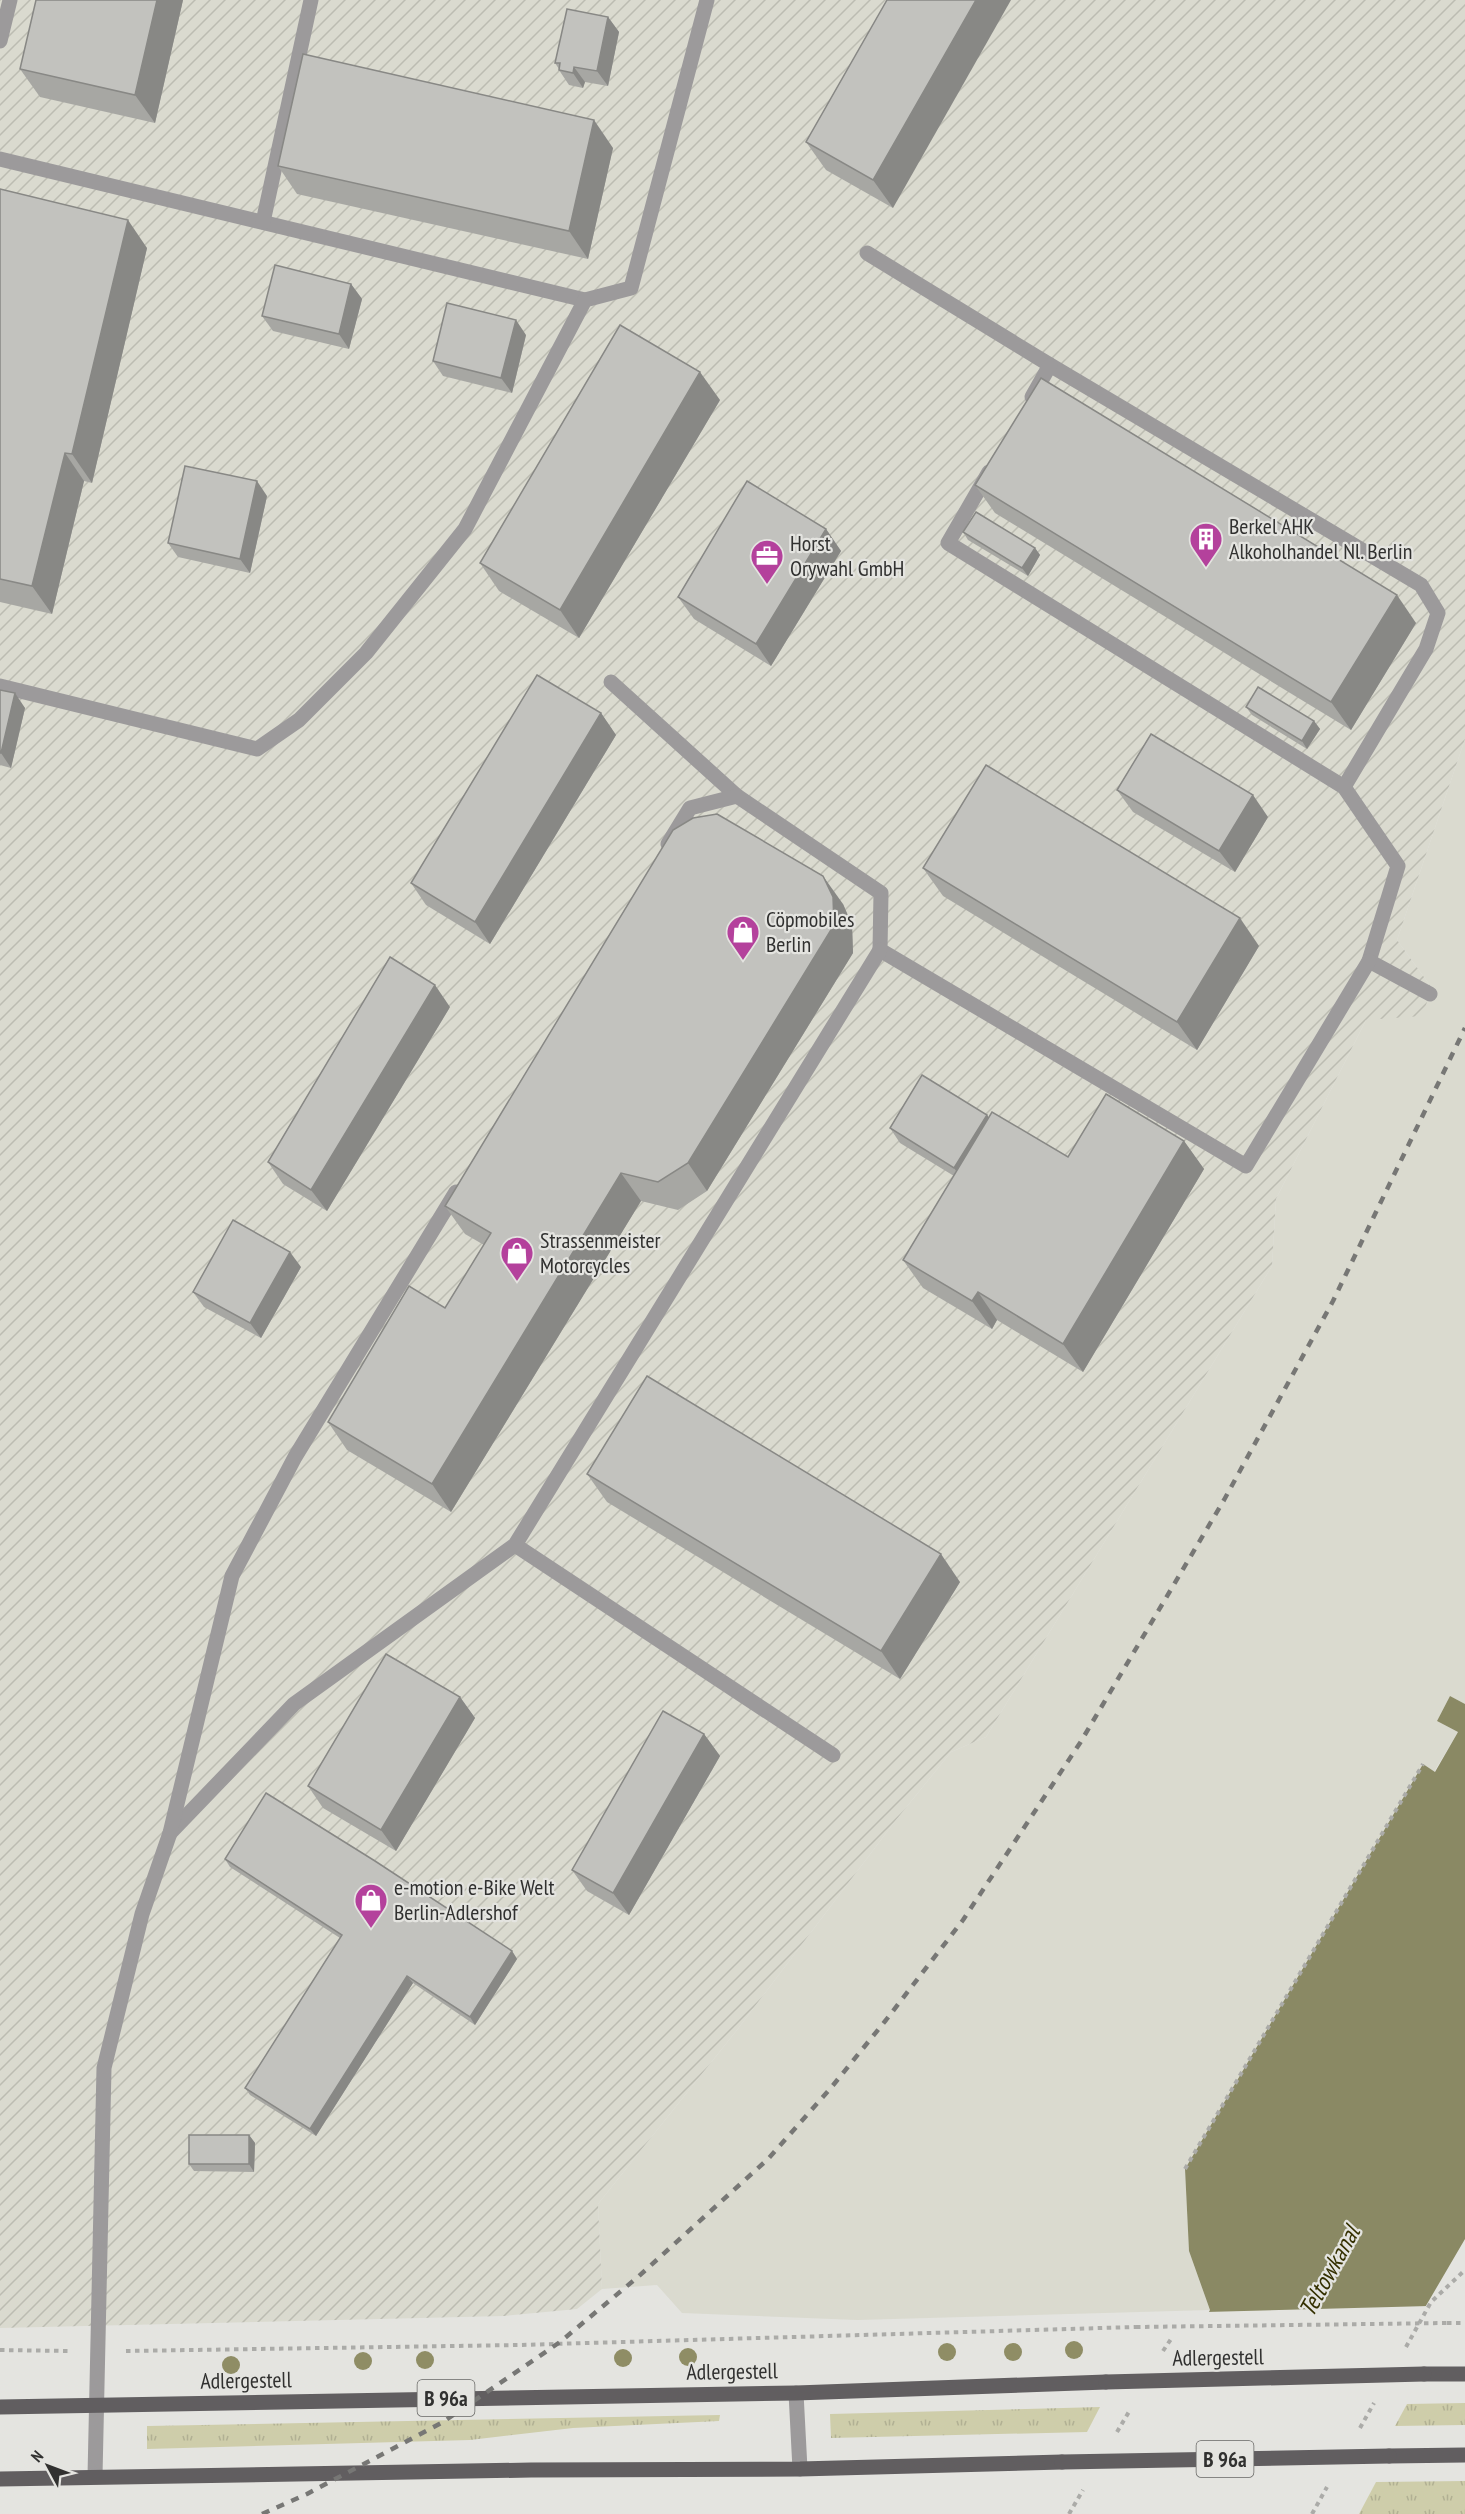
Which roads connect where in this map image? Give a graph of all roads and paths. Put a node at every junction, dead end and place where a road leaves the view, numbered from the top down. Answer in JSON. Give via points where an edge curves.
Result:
{"nodes":[{"id":1,"x":10,"y":0,"type":"edge"},
{"id":2,"x":311,"y":0,"type":"edge"},
{"id":3,"x":707,"y":0,"type":"edge"},
{"id":4,"x":0,"y":41,"type":"edge"},
{"id":5,"x":0,"y":159,"type":"edge"},
{"id":6,"x":263,"y":222,"type":"junction"},
{"id":7,"x":867,"y":253,"type":"dead end"},
{"id":8,"x":585,"y":300,"type":"junction"},
{"id":9,"x":1050,"y":365,"type":"junction"},
{"id":10,"x":1021,"y":415,"type":"edge"},
{"id":11,"x":999,"y":454,"type":"edge"},
{"id":12,"x":611,"y":682,"type":"dead end"},
{"id":13,"x":0,"y":686,"type":"edge"},
{"id":14,"x":1344,"y":787,"type":"junction"},
{"id":15,"x":737,"y":796,"type":"junction"},
{"id":16,"x":659,"y":858,"type":"edge"},
{"id":17,"x":880,"y":950,"type":"junction"},
{"id":18,"x":1369,"y":961,"type":"junction"},
{"id":19,"x":1430,"y":994,"type":"dead end"},
{"id":20,"x":462,"y":1183,"type":"edge"},
{"id":21,"x":515,"y":1545,"type":"junction"},
{"id":22,"x":834,"y":1755,"type":"dead end"},
{"id":23,"x":1423,"y":1764,"type":"dead end"},
{"id":24,"x":170,"y":1833,"type":"junction"},
{"id":25,"x":1185,"y":2169,"type":"dead end"},
{"id":26,"x":1465,"y":2323,"type":"edge"},
{"id":27,"x":1171,"y":2339,"type":"dead end"},
{"id":28,"x":0,"y":2350,"type":"edge"},
{"id":29,"x":99,"y":2352,"type":"junction"},
{"id":30,"x":1159,"y":2360,"type":"dead end"},
{"id":31,"x":1465,"y":2374,"type":"edge"},
{"id":32,"x":796,"y":2393,"type":"junction"},
{"id":33,"x":1135,"y":2401,"type":"dead end"},
{"id":34,"x":0,"y":2407,"type":"edge"},
{"id":35,"x":96,"y":2407,"type":"junction"},
{"id":36,"x":1111,"y":2442,"type":"dead end"},
{"id":37,"x":1465,"y":2455,"type":"edge"},
{"id":38,"x":800,"y":2469,"type":"junction"},
{"id":39,"x":95,"y":2476,"type":"junction"},
{"id":40,"x":0,"y":2479,"type":"edge"},
{"id":41,"x":1087,"y":2483,"type":"dead end"},
{"id":42,"x":1069,"y":2514,"type":"edge"}],
"edges":[{"from":1,"to":4,"type":"lane"},
{"from":2,"to":6,"type":"lane"},
{"from":3,"to":8,"type":"lane","via":[[631,288]]},
{"from":5,"to":6,"type":"lane"},
{"from":6,"to":8,"type":"lane"},
{"from":7,"to":9,"type":"lane"},
{"from":8,"to":13,"type":"lane","via":[[465,529],[366,653],[299,720],[258,749]]},
{"from":9,"to":10,"type":"lane"},
{"from":9,"to":14,"type":"lane","via":[[1421,585],[1438,614],[1426,649]]},
{"from":11,"to":14,"type":"lane","via":[[948,543]]},
{"from":12,"to":15,"type":"lane"},
{"from":14,"to":18,"type":"lane","via":[[1398,866]]},
{"from":15,"to":16,"type":"lane","via":[[690,808]]},
{"from":15,"to":17,"type":"lane","via":[[881,894]]},
{"from":17,"to":18,"type":"lane","via":[[1246,1166]]},
{"from":17,"to":21,"type":"lane"},
{"from":18,"to":19,"type":"lane"},
{"from":20,"to":24,"type":"lane","via":[[295,1456],[232,1576]]},
{"from":21,"to":22,"type":"lane"},
{"from":21,"to":24,"type":"lane","via":[[294,1704]]},
{"from":23,"to":25,"type":"path"},
{"from":24,"to":29,"type":"lane","via":[[142,1914],[104,2068]]},
{"from":26,"to":29,"type":"path","bridge":true},
{"from":27,"to":30,"type":"path"},
{"from":28,"to":29,"type":"path"},
{"from":29,"to":35,"type":"lane"},
{"from":31,"to":32,"type":"main road","name":"Adlergestell","number":"B 96a","bridge":true},
{"from":32,"to":35,"type":"main road","name":"Adlergestell","number":"B 96a"},
{"from":32,"to":38,"type":"lane"},
{"from":33,"to":36,"type":"path"},
{"from":34,"to":35,"type":"main road","name":"Adlergestell","number":"B 96a"},
{"from":35,"to":39,"type":"lane"},
{"from":37,"to":38,"type":"main road","number":"B 96a","bridge":true},
{"from":38,"to":39,"type":"main road","number":"B 96a"},
{"from":39,"to":40,"type":"main road","number":"B 96a"},
{"from":41,"to":42,"type":"path"}]}
